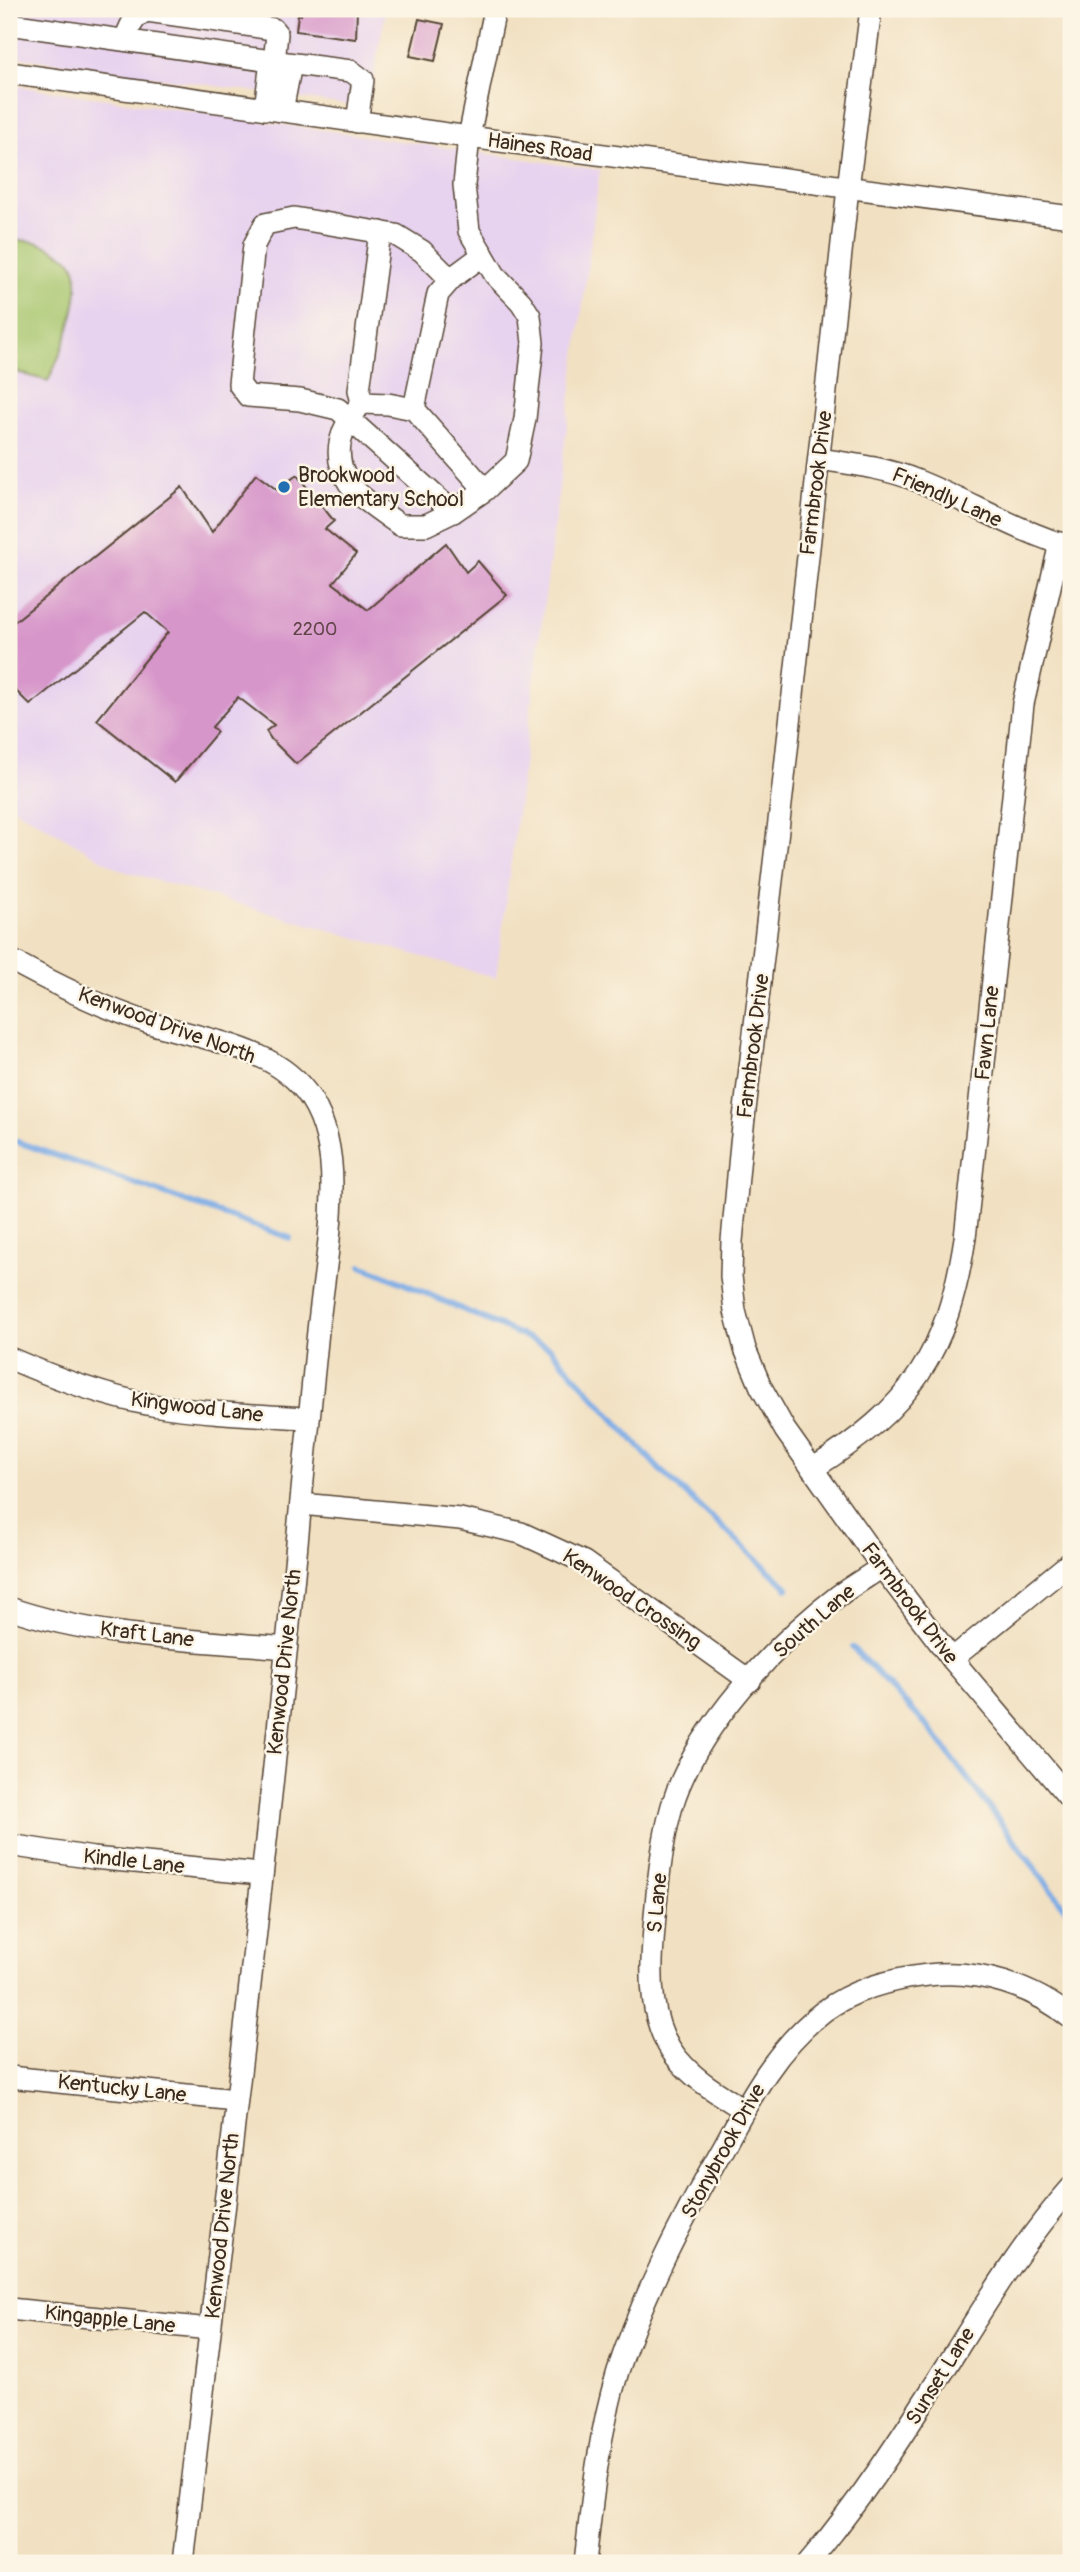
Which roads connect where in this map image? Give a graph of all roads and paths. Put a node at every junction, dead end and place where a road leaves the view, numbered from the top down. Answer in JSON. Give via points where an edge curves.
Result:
{"nodes":[{"id":1,"x":495,"y":9,"type":"edge"},
{"id":2,"x":871,"y":9,"type":"edge"},
{"id":3,"x":9,"y":24,"type":"edge"},
{"id":4,"x":125,"y":40,"type":"junction"},
{"id":5,"x":279,"y":62,"type":"junction"},
{"id":6,"x":9,"y":73,"type":"edge"},
{"id":7,"x":273,"y":110,"type":"junction"},
{"id":8,"x":357,"y":122,"type":"junction"},
{"id":9,"x":469,"y":137,"type":"junction"},
{"id":10,"x":848,"y":188,"type":"junction"},
{"id":11,"x":1071,"y":217,"type":"edge"},
{"id":12,"x":380,"y":232,"type":"junction"},
{"id":13,"x":483,"y":255,"type":"junction"},
{"id":14,"x":452,"y":278,"type":"junction"},
{"id":15,"x":414,"y":409,"type":"junction"},
{"id":16,"x":355,"y":410,"type":"junction"},
{"id":17,"x":819,"y":459,"type":"junction"},
{"id":18,"x":485,"y":490,"type":"junction"},
{"id":19,"x":453,"y":512,"type":"junction"},
{"id":20,"x":1065,"y":545,"type":"edge"},
{"id":21,"x":9,"y":959,"type":"edge"},
{"id":22,"x":9,"y":1358,"type":"edge"},
{"id":23,"x":309,"y":1418,"type":"junction"},
{"id":24,"x":812,"y":1469,"type":"junction"},
{"id":25,"x":301,"y":1504,"type":"junction"},
{"id":26,"x":1071,"y":1562,"type":"edge"},
{"id":27,"x":882,"y":1567,"type":"junction"},
{"id":28,"x":9,"y":1608,"type":"edge"},
{"id":29,"x":286,"y":1647,"type":"junction"},
{"id":30,"x":952,"y":1659,"type":"junction"},
{"id":31,"x":750,"y":1681,"type":"junction"},
{"id":32,"x":1071,"y":1800,"type":"edge"},
{"id":33,"x":9,"y":1845,"type":"edge"},
{"id":34,"x":261,"y":1874,"type":"junction"},
{"id":35,"x":1071,"y":2018,"type":"edge"},
{"id":36,"x":9,"y":2077,"type":"edge"},
{"id":37,"x":236,"y":2100,"type":"junction"},
{"id":38,"x":744,"y":2110,"type":"junction"},
{"id":39,"x":1071,"y":2188,"type":"edge"},
{"id":40,"x":9,"y":2309,"type":"edge"},
{"id":41,"x":210,"y":2329,"type":"junction"},
{"id":42,"x":183,"y":2563,"type":"edge"},
{"id":43,"x":585,"y":2563,"type":"edge"},
{"id":44,"x":808,"y":2563,"type":"edge"}],
"edges":[{"from":1,"to":9,"type":"street"},
{"from":2,"to":10,"type":"street","name":"Farmbrook Drive"},
{"from":3,"to":4,"type":"street"},
{"from":4,"to":5,"type":"street"},
{"from":4,"to":5,"type":"street","via":[[132,22],[147,11],[273,29]]},
{"from":5,"to":7,"type":"street"},
{"from":5,"to":8,"type":"street","via":[[351,71],[363,80]]},
{"from":6,"to":7,"type":"street","name":"Haines Road"},
{"from":7,"to":8,"type":"street","name":"Haines Road"},
{"from":8,"to":9,"type":"street","name":"Haines Road"},
{"from":9,"to":10,"type":"street","name":"Haines Road"},
{"from":9,"to":13,"type":"street","via":[[464,185],[468,231]]},
{"from":10,"to":11,"type":"street","name":"Haines Road"},
{"from":10,"to":17,"type":"street","name":"Farmbrook Drive"},
{"from":12,"to":14,"type":"street","via":[[396,235],[422,251]]},
{"from":12,"to":16,"type":"street"},
{"from":12,"to":16,"type":"street","via":[[294,218],[265,224],[254,246],[239,384],[248,396]]},
{"from":13,"to":14,"type":"street"},
{"from":13,"to":18,"type":"street","via":[[530,316],[533,343],[516,461]]},
{"from":14,"to":15,"type":"street","via":[[438,294]]},
{"from":15,"to":16,"type":"street","via":[[388,404]]},
{"from":15,"to":18,"type":"street"},
{"from":16,"to":19,"type":"street"},
{"from":16,"to":19,"type":"street","via":[[337,452],[349,483],[400,525],[426,525]]},
{"from":17,"to":20,"type":"street","name":"Friendly Lane","via":[[884,470],[917,481],[1023,531]]},
{"from":17,"to":24,"type":"street","name":"Farmbrook Drive","via":[[741,1144],[731,1276],[745,1349],[785,1430]]},
{"from":18,"to":19,"type":"street"},
{"from":20,"to":24,"type":"street","name":"Fawn Lane","via":[[1023,704],[965,1238],[950,1311],[928,1364],[894,1406],[869,1431]]},
{"from":21,"to":23,"type":"street","name":"Kenwood Drive North","via":[[98,1003],[269,1062],[300,1084],[311,1100],[322,1121],[332,1182],[331,1229]]},
{"from":22,"to":23,"type":"street","name":"Kingwood Lane","via":[[70,1382],[152,1405]]},
{"from":23,"to":25,"type":"street","name":"Kenwood Drive North"},
{"from":24,"to":27,"type":"street","name":"Farmbrook Drive"},
{"from":25,"to":29,"type":"street","name":"Kenwood Drive North"},
{"from":25,"to":31,"type":"street","name":"Kenwood Crossing","via":[[460,1519],[521,1533],[583,1562]]},
{"from":26,"to":30,"type":"street"},
{"from":27,"to":30,"type":"street","name":"Farmbrook Drive"},
{"from":27,"to":31,"type":"street","name":"South Lane","via":[[811,1617]]},
{"from":28,"to":29,"type":"street","name":"Kraft Lane","via":[[68,1624],[135,1634]]},
{"from":29,"to":34,"type":"street","name":"Kenwood Drive North"},
{"from":30,"to":32,"type":"street","name":"Farmbrook Drive"},
{"from":31,"to":38,"type":"street","name":"S Lane","via":[[702,1742],[673,1803],[659,1877],[651,1969],[654,2003],[669,2048],[702,2083]]},
{"from":33,"to":34,"type":"street","name":"Kindle Lane"},
{"from":34,"to":37,"type":"street","name":"Kenwood Drive North"},
{"from":35,"to":38,"type":"street","name":"Stonybrook Drive","via":[[1034,1994],[968,1975],[936,1974],[873,1986],[825,2011],[799,2033]]},
{"from":36,"to":37,"type":"street","name":"Kentucky Lane"},
{"from":37,"to":41,"type":"street","name":"Kenwood Drive North"},
{"from":38,"to":43,"type":"street","name":"Stonybrook Drive","via":[[656,2276],[618,2372],[598,2464]]},
{"from":39,"to":44,"type":"street","name":"Sunset Lane","via":[[1010,2266],[872,2483]]},
{"from":40,"to":41,"type":"street","name":"Kingapple Lane"},
{"from":41,"to":42,"type":"street","name":"Kenwood Drive North"}]}
